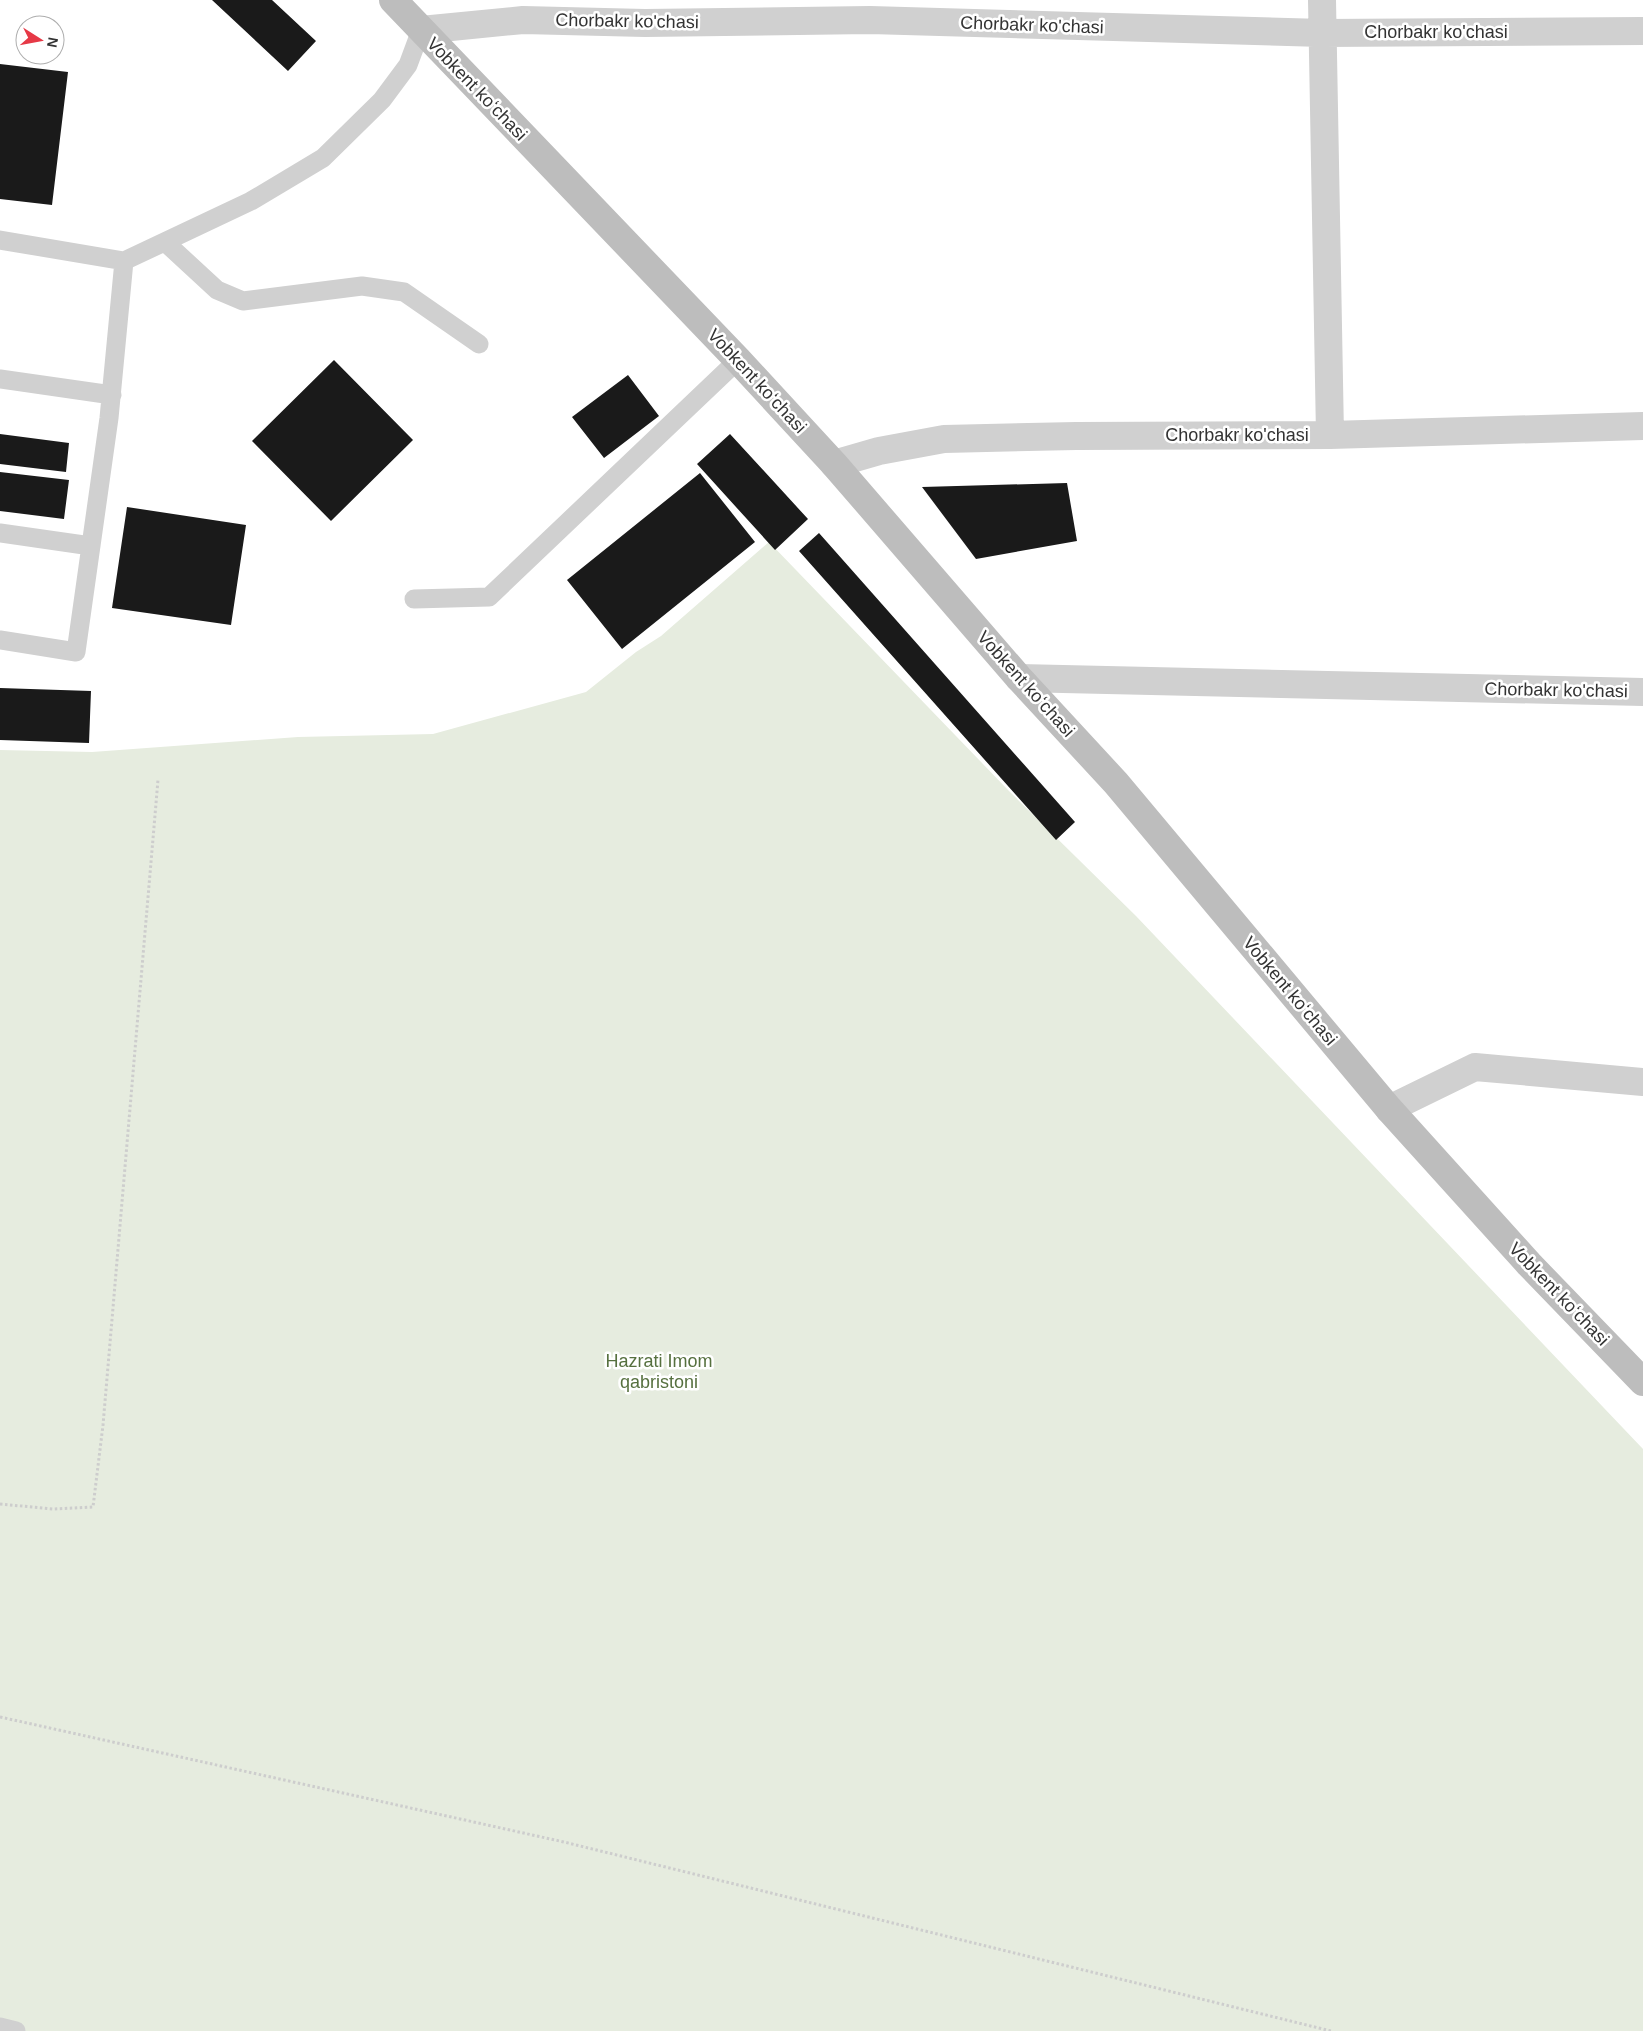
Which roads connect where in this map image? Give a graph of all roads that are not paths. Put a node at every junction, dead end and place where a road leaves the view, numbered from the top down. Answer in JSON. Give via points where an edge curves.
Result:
{"nodes":[{"id":1,"x":393,"y":0,"type":"edge"},
{"id":2,"x":1322,"y":0,"type":"edge"},
{"id":3,"x":421,"y":30,"type":"junction"},
{"id":4,"x":1643,"y":31,"type":"edge"},
{"id":5,"x":1323,"y":33,"type":"junction"},
{"id":6,"x":0,"y":240,"type":"edge"},
{"id":7,"x":165,"y":242,"type":"junction"},
{"id":8,"x":124,"y":261,"type":"junction"},
{"id":9,"x":479,"y":344,"type":"dead end"},
{"id":10,"x":738,"y":360,"type":"junction"},
{"id":11,"x":0,"y":379,"type":"edge"},
{"id":12,"x":112,"y":395,"type":"junction"},
{"id":13,"x":1643,"y":426,"type":"edge"},
{"id":14,"x":1330,"y":435,"type":"junction"},
{"id":15,"x":834,"y":464,"type":"junction"},
{"id":16,"x":0,"y":533,"type":"edge"},
{"id":17,"x":91,"y":546,"type":"junction"},
{"id":18,"x":414,"y":599,"type":"dead end"},
{"id":19,"x":0,"y":640,"type":"edge"},
{"id":20,"x":1019,"y":678,"type":"junction"},
{"id":21,"x":1643,"y":692,"type":"edge"},
{"id":22,"x":1643,"y":1082,"type":"edge"},
{"id":23,"x":1389,"y":1109,"type":"junction"},
{"id":24,"x":1643,"y":1382,"type":"edge"},
{"id":25,"x":0,"y":2027,"type":"edge"},
{"id":26,"x":16,"y":2031,"type":"edge"}],
"edges":[{"from":1,"to":3,"type":"main road","name":"Vobkent koʻchasi"},
{"from":2,"to":5,"type":"street"},
{"from":3,"to":5,"type":"street","name":"Chorbakr ko'chasi","via":[[523,20],[645,23],[870,20]]},
{"from":3,"to":7,"type":"lane","via":[[408,65],[382,100],[323,158],[251,201]]},
{"from":3,"to":10,"type":"main road","name":"Vobkent koʻchasi"},
{"from":4,"to":5,"type":"street","name":"Chorbakr ko'chasi"},
{"from":5,"to":14,"type":"street"},
{"from":6,"to":8,"type":"lane"},
{"from":7,"to":8,"type":"lane"},
{"from":7,"to":9,"type":"lane","via":[[217,290],[243,301],[362,286],[404,292]]},
{"from":8,"to":12,"type":"lane"},
{"from":10,"to":15,"type":"main road","name":"Vobkent koʻchasi"},
{"from":10,"to":18,"type":"lane","via":[[489,597]]},
{"from":11,"to":12,"type":"lane"},
{"from":12,"to":17,"type":"lane"},
{"from":13,"to":14,"type":"street","name":"Chorbakr ko'chasi"},
{"from":14,"to":15,"type":"street","name":"Chorbakr ko'chasi","via":[[944,439],[879,451]]},
{"from":15,"to":20,"type":"main road","name":"Vobkent koʻchasi"},
{"from":16,"to":17,"type":"lane"},
{"from":17,"to":19,"type":"lane","via":[[76,652]]},
{"from":20,"to":21,"type":"street","name":"Chorbakr ko'chasi"},
{"from":20,"to":23,"type":"main road","name":"Vobkent koʻchasi","via":[[1116,783]]},
{"from":22,"to":23,"type":"street","via":[[1475,1067]]},
{"from":23,"to":24,"type":"main road","name":"Vobkent koʻchasi","via":[[1529,1264]]},
{"from":25,"to":26,"type":"lane"}]}
